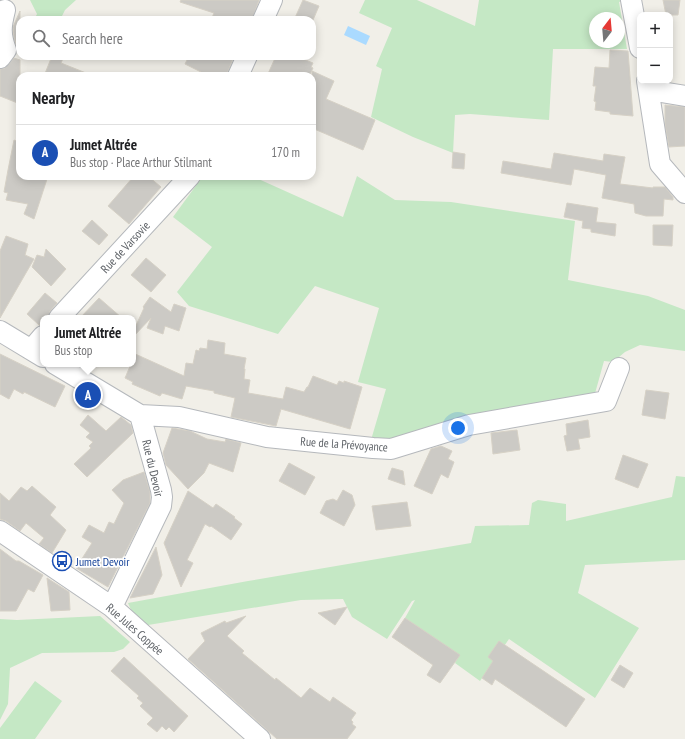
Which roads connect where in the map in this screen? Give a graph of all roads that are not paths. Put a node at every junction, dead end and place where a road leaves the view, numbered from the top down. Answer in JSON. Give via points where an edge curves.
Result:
{"nodes":[{"id":1,"x":272,"y":0,"type":"edge"},
{"id":2,"x":631,"y":0,"type":"edge"},
{"id":3,"x":5,"y":10,"type":"dead end"},
{"id":4,"x":265,"y":16,"type":"edge"},
{"id":5,"x":637,"y":32,"type":"edge"},
{"id":6,"x":0,"y":58,"type":"edge"},
{"id":7,"x":245,"y":60,"type":"edge"},
{"id":8,"x":240,"y":72,"type":"edge"},
{"id":9,"x":648,"y":86,"type":"edge"},
{"id":10,"x":685,"y":96,"type":"edge"},
{"id":11,"x":186,"y":180,"type":"edge"},
{"id":12,"x":685,"y":193,"type":"edge"},
{"id":13,"x":62,"y":315,"type":"edge"},
{"id":14,"x":0,"y":331,"type":"edge"},
{"id":15,"x":39,"y":348,"type":"edge"},
{"id":16,"x":60,"y":367,"type":"edge"},
{"id":17,"x":619,"y":368,"type":"dead end"},
{"id":18,"x":140,"y":415,"type":"junction"},
{"id":19,"x":0,"y":531,"type":"edge"},
{"id":20,"x":112,"y":607,"type":"junction"},
{"id":21,"x":260,"y":739,"type":"edge"}],
"edges":[{"from":1,"to":4,"type":"street"},
{"from":2,"to":5,"type":"street"},
{"from":3,"to":6,"type":"street","via":[[1,26],[6,50]]},
{"from":7,"to":8,"type":"street"},
{"from":9,"to":10,"type":"street"},
{"from":9,"to":12,"type":"street","via":[[660,164]]},
{"from":11,"to":13,"type":"street","name":"Rue de Varsovie"},
{"from":14,"to":15,"type":"street"},
{"from":16,"to":18,"type":"street"},
{"from":17,"to":18,"type":"street","name":"Rue de la Prévoyance","via":[[606,401],[469,425],[391,449],[268,437],[179,418]]},
{"from":18,"to":20,"type":"street","name":"Rue du Devoir","via":[[162,501]]},
{"from":19,"to":20,"type":"street","name":"Rue Jules Coppée"},
{"from":20,"to":21,"type":"street","name":"Rue Jules Coppée"}]}
